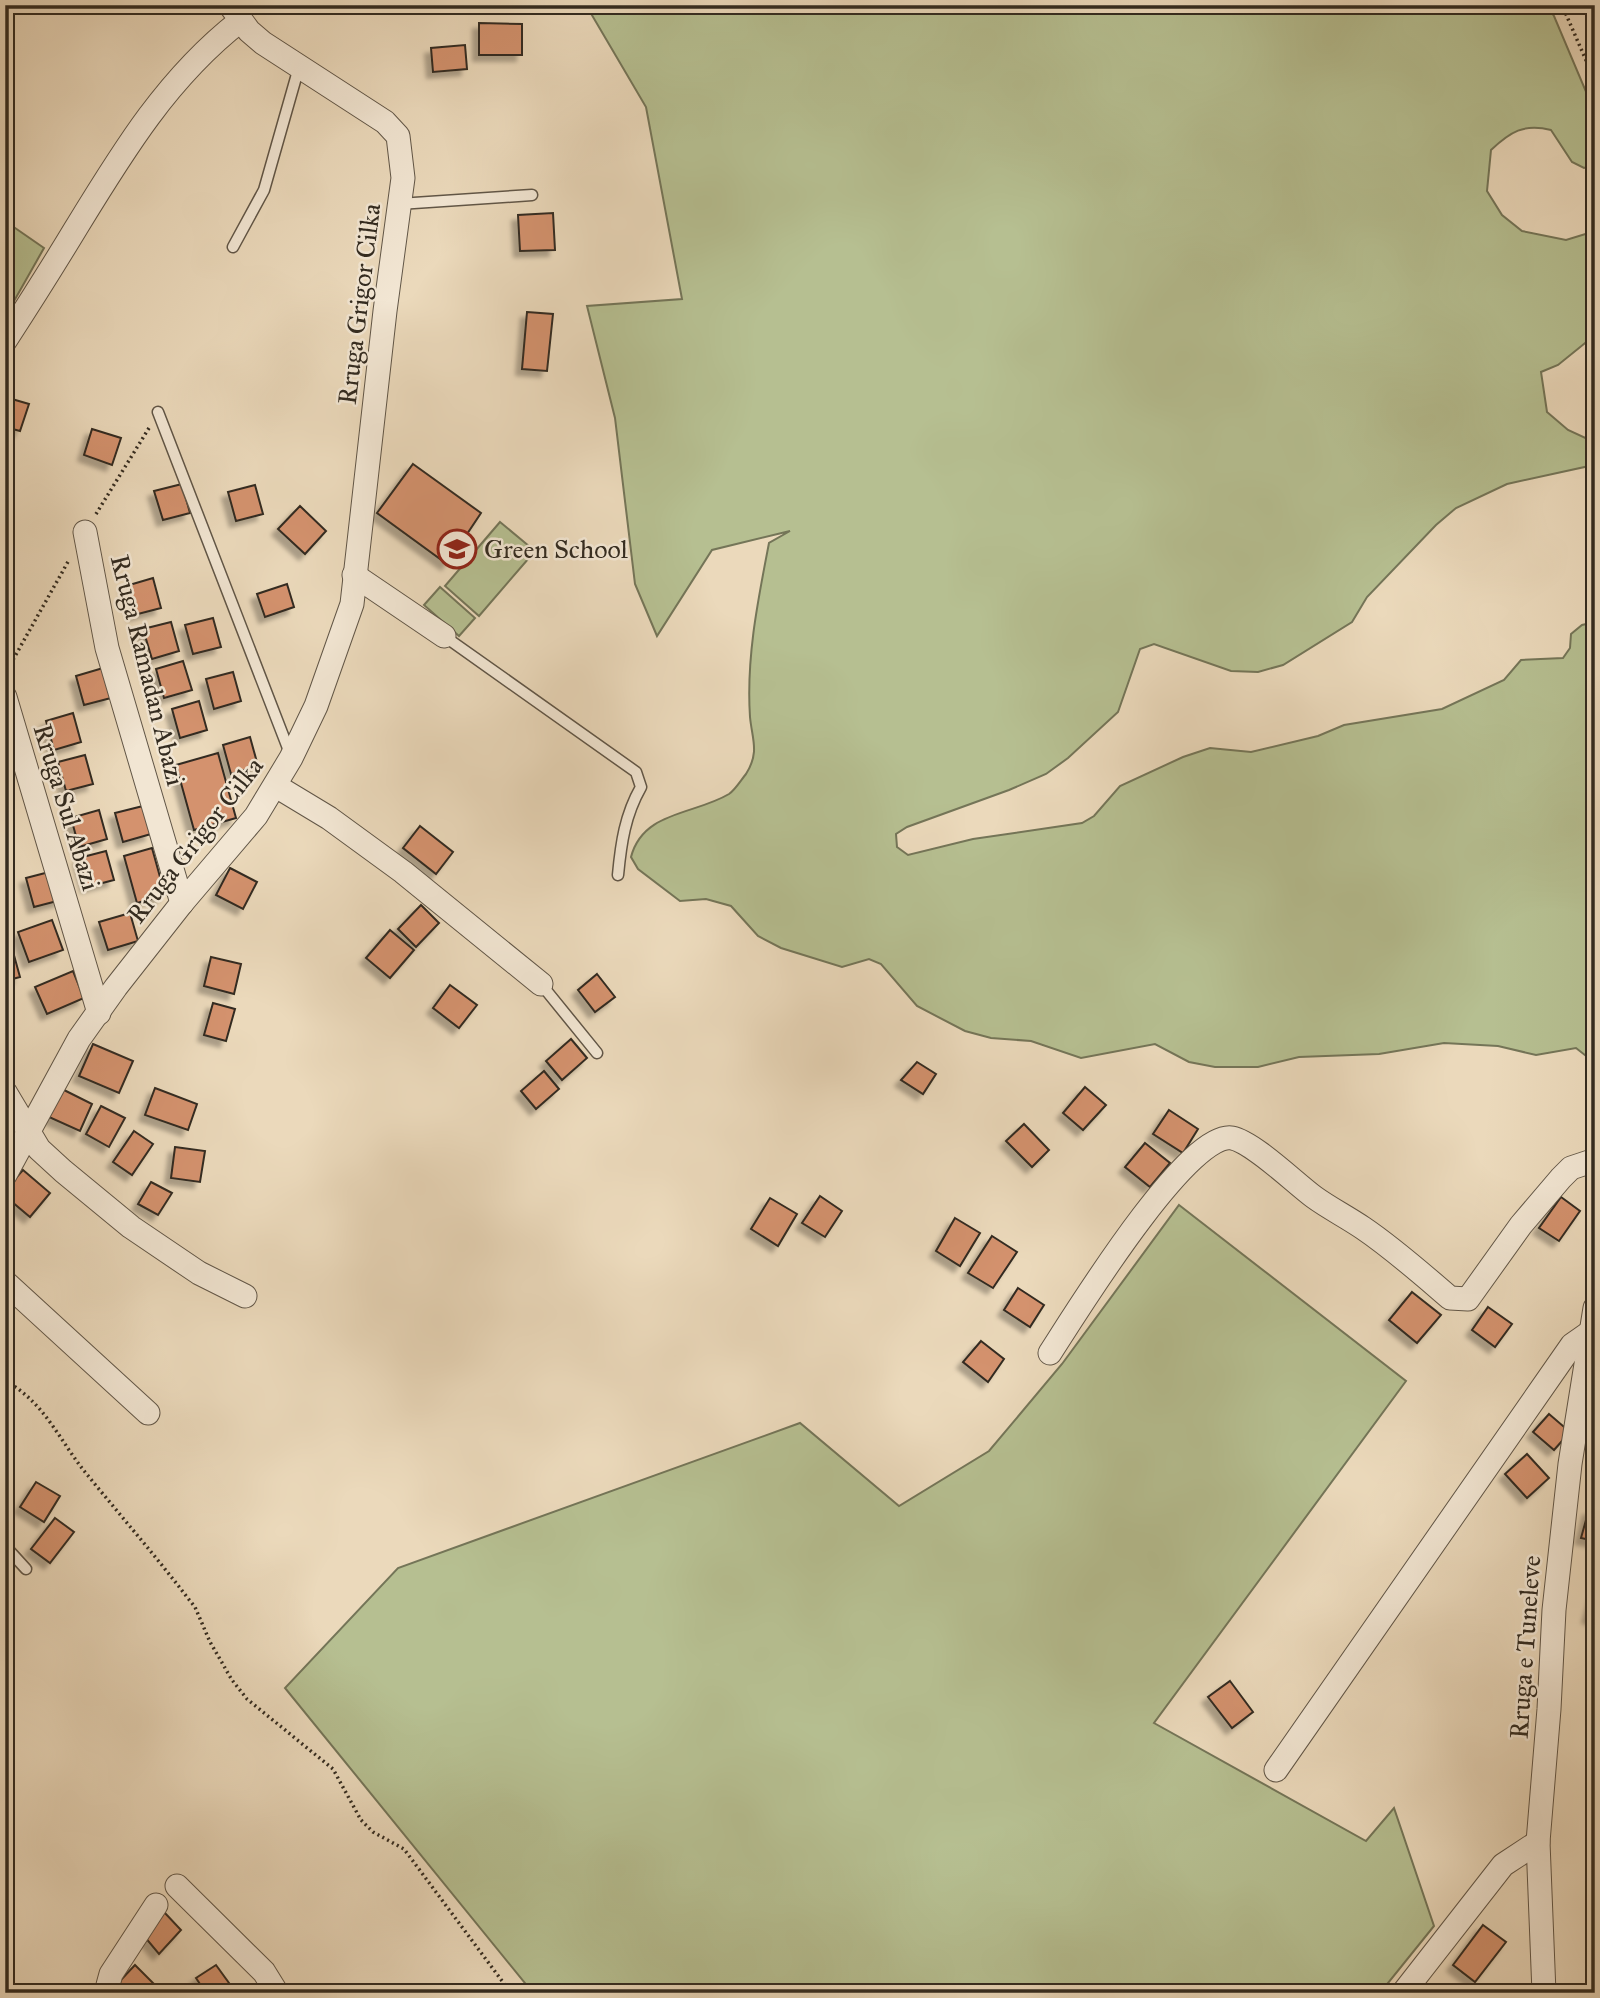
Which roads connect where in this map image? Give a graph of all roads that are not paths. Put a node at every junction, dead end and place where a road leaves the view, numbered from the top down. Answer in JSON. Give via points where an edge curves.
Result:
{"nodes":[{"id":1,"x":235,"y":13,"type":"edge"},
{"id":2,"x":299,"y":67,"type":"junction"},
{"id":3,"x":532,"y":195,"type":"dead end"},
{"id":4,"x":400,"y":204,"type":"junction"},
{"id":5,"x":233,"y":247,"type":"dead end"},
{"id":6,"x":5,"y":341,"type":"edge"},
{"id":7,"x":158,"y":412,"type":"dead end"},
{"id":8,"x":85,"y":532,"type":"dead end"},
{"id":9,"x":354,"y":575,"type":"junction"},
{"id":10,"x":444,"y":636,"type":"joint"},
{"id":11,"x":5,"y":697,"type":"edge"},
{"id":12,"x":291,"y":758,"type":"junction"},
{"id":13,"x":276,"y":786,"type":"junction"},
{"id":14,"x":618,"y":875,"type":"dead end"},
{"id":15,"x":182,"y":903,"type":"junction"},
{"id":16,"x":541,"y":984,"type":"joint"},
{"id":17,"x":99,"y":1013,"type":"junction"},
{"id":18,"x":597,"y":1053,"type":"dead end"},
{"id":19,"x":5,"y":1092,"type":"edge"},
{"id":20,"x":28,"y":1134,"type":"junction"},
{"id":21,"x":1595,"y":1160,"type":"edge"},
{"id":22,"x":5,"y":1175,"type":"edge"},
{"id":23,"x":5,"y":1282,"type":"edge"},
{"id":24,"x":245,"y":1296,"type":"dead end"},
{"id":25,"x":1595,"y":1308,"type":"edge"},
{"id":26,"x":1592,"y":1331,"type":"junction"},
{"id":27,"x":1051,"y":1353,"type":"dead end"},
{"id":28,"x":148,"y":1413,"type":"dead end"},
{"id":29,"x":5,"y":1546,"type":"edge"},
{"id":30,"x":26,"y":1569,"type":"dead end"},
{"id":31,"x":1276,"y":1770,"type":"dead end"},
{"id":32,"x":1538,"y":1842,"type":"junction"},
{"id":33,"x":177,"y":1886,"type":"dead end"},
{"id":34,"x":156,"y":1905,"type":"dead end"},
{"id":35,"x":110,"y":1993,"type":"edge"},
{"id":36,"x":277,"y":1993,"type":"edge"},
{"id":37,"x":1403,"y":1993,"type":"edge"},
{"id":38,"x":1544,"y":1993,"type":"edge"}],
"edges":[{"from":1,"to":2,"type":"street","via":[[249,32]]},
{"from":1,"to":6,"type":"street","via":[[164,94],[114,165]]},
{"from":2,"to":4,"type":"street","name":"Rruga Grigor Cilka","via":[[385,122],[398,136],[403,178]]},
{"from":2,"to":5,"type":"lane","via":[[264,190]]},
{"from":3,"to":4,"type":"lane"},
{"from":4,"to":9,"type":"street","name":"Rruga Grigor Cilka"},
{"from":7,"to":12,"type":"lane"},
{"from":8,"to":15,"type":"street","name":"Rruga Ramadan Abazi","via":[[107,648]]},
{"from":9,"to":10,"type":"street"},
{"from":9,"to":12,"type":"street","name":"Rruga Grigor Cilka","via":[[352,604],[316,706]]},
{"from":10,"to":14,"type":"lane","via":[[636,772],[641,787],[628,815]]},
{"from":11,"to":17,"type":"street","name":"Rruga Sul Abazi"},
{"from":12,"to":13,"type":"street","name":"Rruga Grigor Cilka"},
{"from":13,"to":15,"type":"street","name":"Rruga Grigor Cilka"},
{"from":13,"to":16,"type":"street","via":[[403,872]]},
{"from":15,"to":17,"type":"street","name":"Rruga Grigor Cilka"},
{"from":16,"to":18,"type":"lane"},
{"from":17,"to":20,"type":"street","name":"Rruga Grigor Cilka","via":[[79,1039]]},
{"from":19,"to":20,"type":"street"},
{"from":20,"to":22,"type":"street","name":"Rruga Grigor Cilka"},
{"from":20,"to":24,"type":"street","via":[[39,1149],[131,1227],[199,1273]]},
{"from":21,"to":27,"type":"street","via":[[1571,1168],[1561,1178],[1468,1299],[1450,1298],[1365,1229],[1249,1146],[1231,1138],[1214,1141],[1125,1238]]},
{"from":23,"to":28,"type":"street"},
{"from":25,"to":26,"type":"street","name":"Rruga e Tuneleve"},
{"from":26,"to":31,"type":"street","via":[[1572,1345]]},
{"from":26,"to":32,"type":"street","name":"Rruga e Tuneleve","via":[[1553,1610]]},
{"from":29,"to":30,"type":"lane"},
{"from":32,"to":37,"type":"street","via":[[1503,1865]]},
{"from":32,"to":38,"type":"street","name":"Rruga e Tuneleve"},
{"from":33,"to":36,"type":"street","via":[[264,1972]]},
{"from":34,"to":35,"type":"street","via":[[108,1979]]}]}
